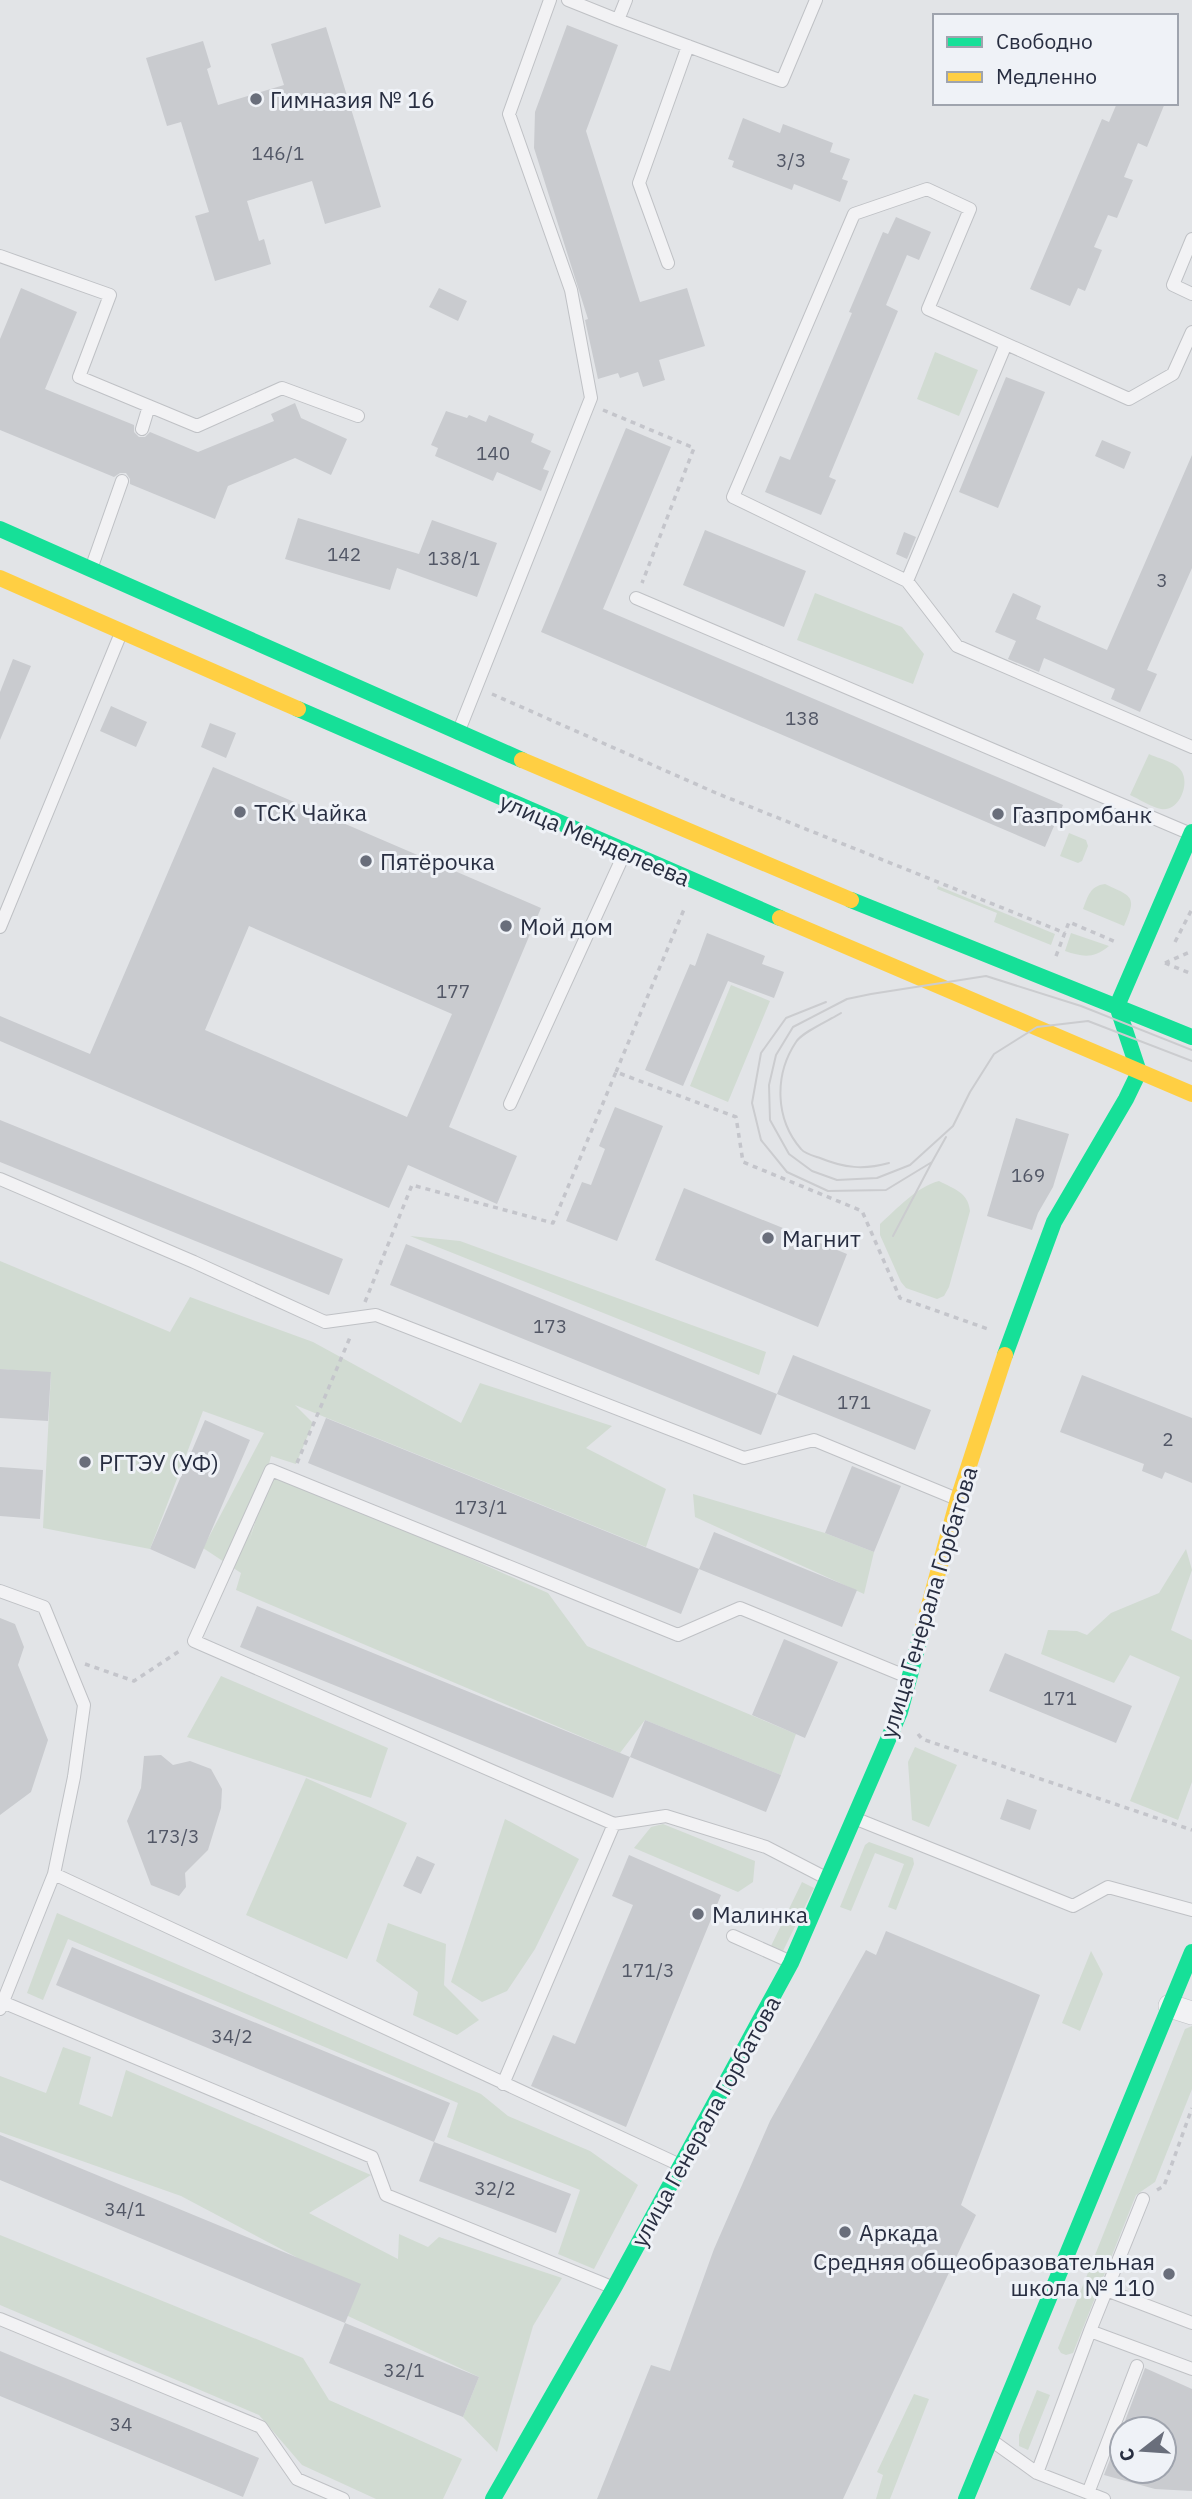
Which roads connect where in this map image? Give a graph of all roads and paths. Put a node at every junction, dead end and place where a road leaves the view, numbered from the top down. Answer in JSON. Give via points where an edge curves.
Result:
{"nodes":[{"id":1,"x":550,"y":0,"type":"edge"},
{"id":2,"x":568,"y":0,"type":"edge"},
{"id":3,"x":626,"y":0,"type":"edge"},
{"id":4,"x":816,"y":0,"type":"edge"},
{"id":5,"x":618,"y":20,"type":"junction"},
{"id":6,"x":688,"y":46,"type":"junction"},
{"id":7,"x":1192,"y":239,"type":"edge"},
{"id":8,"x":0,"y":256,"type":"edge"},
{"id":9,"x":668,"y":263,"type":"dead end"},
{"id":10,"x":1192,"y":294,"type":"edge"},
{"id":11,"x":1192,"y":332,"type":"edge"},
{"id":12,"x":1006,"y":344,"type":"junction"},
{"id":13,"x":588,"y":404,"type":"junction"},
{"id":14,"x":149,"y":406,"type":"junction"},
{"id":15,"x":358,"y":415,"type":"dead end"},
{"id":16,"x":142,"y":429,"type":"dead end"},
{"id":17,"x":122,"y":481,"type":"dead end"},
{"id":18,"x":0,"y":529,"type":"edge"},
{"id":19,"x":90,"y":570,"type":"junction"},
{"id":20,"x":0,"y":578,"type":"edge"},
{"id":21,"x":907,"y":581,"type":"junction"},
{"id":22,"x":636,"y":598,"type":"joint"},
{"id":23,"x":121,"y":631,"type":"junction"},
{"id":24,"x":476,"y":687,"type":"junction"},
{"id":25,"x":458,"y":733,"type":"junction"},
{"id":26,"x":1192,"y":747,"type":"edge"},
{"id":27,"x":1191,"y":833,"type":"edge"},
{"id":28,"x":626,"y":852,"type":"junction"},
{"id":29,"x":674,"y":902,"type":"dead end"},
{"id":30,"x":1192,"y":909,"type":"edge"},
{"id":31,"x":0,"y":927,"type":"edge"},
{"id":32,"x":1065,"y":933,"type":"junction"},
{"id":33,"x":1192,"y":951,"type":"edge"},
{"id":34,"x":1140,"y":952,"type":"junction"},
{"id":35,"x":1186,"y":971,"type":"dead end"},
{"id":36,"x":1192,"y":974,"type":"edge"},
{"id":37,"x":1047,"y":980,"type":"junction"},
{"id":38,"x":1117,"y":1006,"type":"junction"},
{"id":39,"x":1192,"y":1037,"type":"edge"},
{"id":40,"x":616,"y":1072,"type":"junction"},
{"id":41,"x":1139,"y":1072,"type":"junction"},
{"id":42,"x":1192,"y":1094,"type":"edge"},
{"id":43,"x":510,"y":1104,"type":"dead end"},
{"id":44,"x":0,"y":1180,"type":"edge"},
{"id":45,"x":358,"y":1317,"type":"junction"},
{"id":46,"x":1011,"y":1337,"type":"junction"},
{"id":47,"x":290,"y":1478,"type":"junction"},
{"id":48,"x":958,"y":1499,"type":"junction"},
{"id":49,"x":0,"y":1591,"type":"edge"},
{"id":50,"x":194,"y":1641,"type":"junction"},
{"id":51,"x":64,"y":1656,"type":"junction"},
{"id":52,"x":910,"y":1678,"type":"junction"},
{"id":53,"x":900,"y":1712,"type":"junction"},
{"id":54,"x":854,"y":1818,"type":"junction"},
{"id":55,"x":614,"y":1824,"type":"junction"},
{"id":56,"x":1192,"y":1830,"type":"edge"},
{"id":57,"x":54,"y":1874,"type":"junction"},
{"id":58,"x":828,"y":1879,"type":"junction"},
{"id":59,"x":1192,"y":1910,"type":"edge"},
{"id":60,"x":733,"y":1936,"type":"dead end"},
{"id":61,"x":1192,"y":1952,"type":"edge"},
{"id":62,"x":791,"y":1963,"type":"junction"},
{"id":63,"x":1,"y":2004,"type":"edge"},
{"id":64,"x":1170,"y":2006,"type":"junction"},
{"id":65,"x":1192,"y":2013,"type":"edge"},
{"id":66,"x":503,"y":2084,"type":"junction"},
{"id":67,"x":1192,"y":2108,"type":"edge"},
{"id":68,"x":680,"y":2165,"type":"junction"},
{"id":69,"x":1143,"y":2199,"type":"joint"},
{"id":70,"x":614,"y":2288,"type":"junction"},
{"id":71,"x":1106,"y":2290,"type":"junction"},
{"id":72,"x":0,"y":2319,"type":"edge"},
{"id":73,"x":1192,"y":2323,"type":"edge"},
{"id":74,"x":1090,"y":2331,"type":"junction"},
{"id":75,"x":1137,"y":2366,"type":"dead end"},
{"id":76,"x":1192,"y":2369,"type":"edge"},
{"id":77,"x":990,"y":2440,"type":"junction"},
{"id":78,"x":1037,"y":2473,"type":"junction"},
{"id":79,"x":1088,"y":2493,"type":"junction"},
{"id":80,"x":343,"y":2499,"type":"edge"},
{"id":81,"x":493,"y":2499,"type":"edge"},
{"id":82,"x":966,"y":2499,"type":"edge"},
{"id":83,"x":1104,"y":2499,"type":"edge"}],
"edges":[{"from":1,"to":13,"type":"lane","via":[[509,114],[571,290],[591,398]]},
{"from":2,"to":5,"type":"lane"},
{"from":3,"to":5,"type":"lane"},
{"from":4,"to":6,"type":"lane","via":[[782,81]]},
{"from":5,"to":6,"type":"lane"},
{"from":6,"to":9,"type":"lane","via":[[639,183]]},
{"from":7,"to":10,"type":"lane","via":[[1173,285]]},
{"from":8,"to":14,"type":"lane","via":[[110,295],[79,377]]},
{"from":11,"to":12,"type":"lane","via":[[1172,374],[1129,398]]},
{"from":12,"to":21,"type":"lane"},
{"from":12,"to":21,"type":"lane","via":[[928,309],[970,209],[927,189],[854,214],[733,497]]},
{"from":13,"to":22,"type":"path","via":[[695,447]]},
{"from":13,"to":24,"type":"lane"},
{"from":14,"to":15,"type":"lane","via":[[197,426],[282,388]]},
{"from":14,"to":16,"type":"lane"},
{"from":17,"to":19,"type":"lane"},
{"from":18,"to":19,"type":"main road","name":"улица Менделеева"},
{"from":19,"to":25,"type":"main road","name":"улица Менделеева"},
{"from":20,"to":23,"type":"main road","name":"улица Менделеева"},
{"from":21,"to":26,"type":"lane","via":[[957,646]]},
{"from":22,"to":27,"type":"lane"},
{"from":23,"to":28,"type":"main road","name":"улица Менделеева"},
{"from":23,"to":31,"type":"lane"},
{"from":24,"to":25,"type":"lane"},
{"from":24,"to":32,"type":"path","via":[[716,793]]},
{"from":25,"to":37,"type":"main road","name":"улица Менделеева"},
{"from":27,"to":34,"type":"main road"},
{"from":28,"to":41,"type":"main road","name":"улица Менделеева"},
{"from":28,"to":43,"type":"lane"},
{"from":29,"to":40,"type":"path","via":[[685,907]]},
{"from":30,"to":33,"type":"path","via":[[1165,963]]},
{"from":32,"to":34,"type":"path","via":[[1069,922]]},
{"from":32,"to":37,"type":"path"},
{"from":34,"to":38,"type":"main road"},
{"from":35,"to":36,"type":"path"},
{"from":37,"to":38,"type":"main road","name":"улица Менделеева"},
{"from":38,"to":39,"type":"main road","name":"улица Менделеева"},
{"from":38,"to":41,"type":"main road"},
{"from":40,"to":45,"type":"path","via":[[552,1223],[412,1185]]},
{"from":40,"to":46,"type":"path","via":[[736,1117],[743,1162],[862,1211],[900,1298]]},
{"from":41,"to":42,"type":"main road","name":"улица Менделеева"},
{"from":41,"to":46,"type":"main road","name":"улица Генерала Горбатова","via":[[1054,1222]]},
{"from":44,"to":45,"type":"lane","via":[[325,1322]]},
{"from":45,"to":47,"type":"path"},
{"from":45,"to":48,"type":"lane","via":[[376,1315],[744,1458],[814,1440]]},
{"from":46,"to":48,"type":"main road","name":"улица Генерала Горбатова"},
{"from":47,"to":50,"type":"lane","via":[[271,1470]]},
{"from":47,"to":52,"type":"lane","via":[[678,1635],[740,1608]]},
{"from":48,"to":52,"type":"main road","name":"улица Генерала Горбатова"},
{"from":49,"to":51,"type":"lane","via":[[44,1607]]},
{"from":50,"to":51,"type":"path","via":[[134,1681]]},
{"from":50,"to":55,"type":"lane"},
{"from":51,"to":57,"type":"lane","via":[[83,1705]]},
{"from":52,"to":53,"type":"main road","name":"улица Генерала Горбатова"},
{"from":53,"to":54,"type":"main road","name":"улица Генерала Горбатова"},
{"from":53,"to":56,"type":"path","via":[[922,1739]]},
{"from":54,"to":58,"type":"main road","name":"улица Генерала Горбатова"},
{"from":54,"to":59,"type":"lane","via":[[1073,1906],[1108,1887]]},
{"from":55,"to":58,"type":"lane","via":[[666,1816],[766,1847]]},
{"from":55,"to":66,"type":"lane"},
{"from":57,"to":63,"type":"lane"},
{"from":57,"to":66,"type":"lane"},
{"from":58,"to":62,"type":"main road","name":"улица Генерала Горбатова"},
{"from":60,"to":62,"type":"lane"},
{"from":61,"to":64,"type":"main road"},
{"from":62,"to":68,"type":"main road","name":"улица Генерала Горбатова"},
{"from":63,"to":70,"type":"lane","via":[[372,2157],[386,2195]]},
{"from":64,"to":65,"type":"street"},
{"from":64,"to":77,"type":"main road"},
{"from":66,"to":68,"type":"lane"},
{"from":67,"to":69,"type":"path","via":[[1164,2186]]},
{"from":68,"to":70,"type":"main road","name":"улица Генерала Горбатова"},
{"from":69,"to":71,"type":"lane"},
{"from":70,"to":81,"type":"main road","name":"улица Генерала Горбатова"},
{"from":71,"to":73,"type":"lane"},
{"from":71,"to":74,"type":"lane"},
{"from":72,"to":80,"type":"lane","via":[[261,2427],[297,2479]]},
{"from":74,"to":76,"type":"lane"},
{"from":74,"to":78,"type":"lane"},
{"from":75,"to":79,"type":"lane"},
{"from":77,"to":78,"type":"lane"},
{"from":77,"to":82,"type":"main road"},
{"from":78,"to":79,"type":"lane"},
{"from":79,"to":83,"type":"lane"}]}
